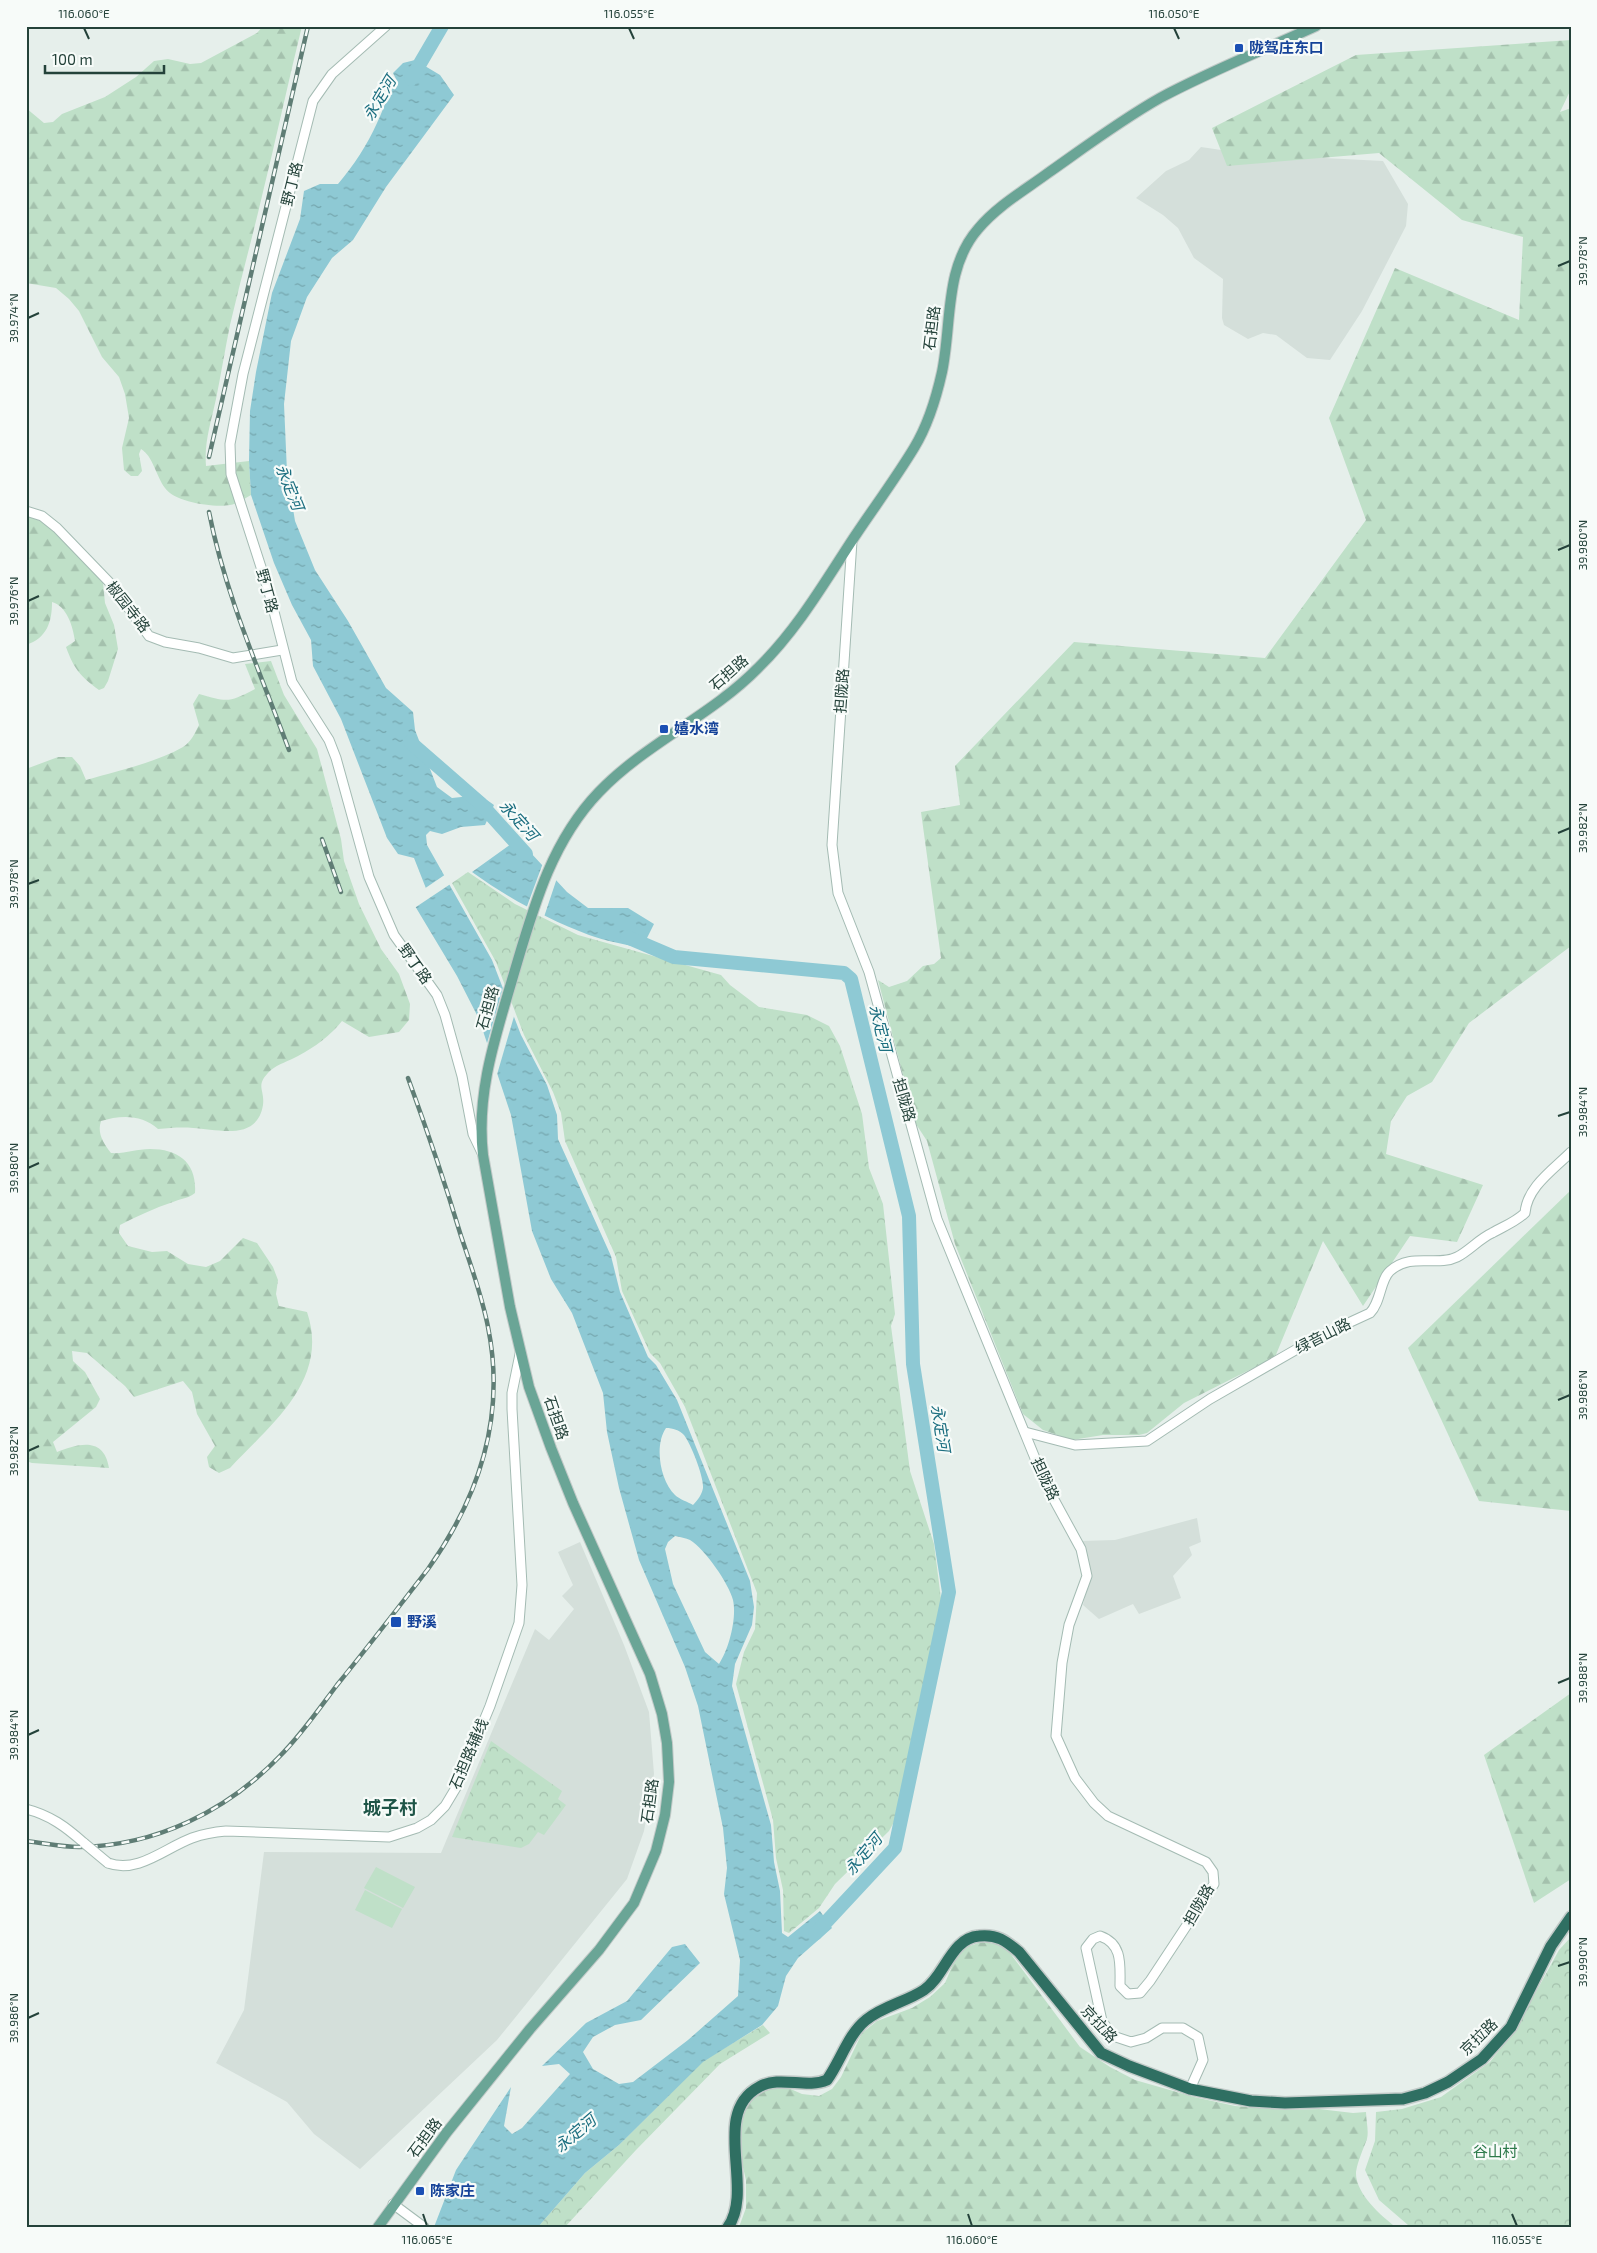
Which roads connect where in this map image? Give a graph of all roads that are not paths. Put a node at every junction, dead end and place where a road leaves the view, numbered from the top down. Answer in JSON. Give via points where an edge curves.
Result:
{"nodes":[{"id":1,"x":386,"y":26,"type":"edge"},
{"id":2,"x":1316,"y":26,"type":"edge"},
{"id":3,"x":26,"y":510,"type":"edge"},
{"id":4,"x":852,"y":541,"type":"junction"},
{"id":5,"x":282,"y":650,"type":"junction"},
{"id":6,"x":1571,"y":1152,"type":"edge"},
{"id":7,"x":483,"y":1155,"type":"junction"},
{"id":8,"x":520,"y":1354,"type":"junction"},
{"id":9,"x":1025,"y":1432,"type":"junction"},
{"id":10,"x":26,"y":1809,"type":"edge"},
{"id":11,"x":1571,"y":1917,"type":"edge"},
{"id":12,"x":1190,"y":2089,"type":"junction"},
{"id":13,"x":394,"y":2204,"type":"junction"},
{"id":14,"x":423,"y":2226,"type":"edge"},
{"id":15,"x":378,"y":2227,"type":"edge"},
{"id":16,"x":728,"y":2227,"type":"edge"}],
"edges":[{"from":1,"to":5,"type":"street","name":"野丁路","via":[[332,74],[313,101],[243,374],[230,444],[232,474],[269,592]]},
{"from":2,"to":4,"type":"main road","name":"石担路","via":[[1179,88],[1142,109],[1006,204],[978,229],[958,264],[942,370],[928,420],[915,446]]},
{"from":3,"to":5,"type":"street","name":"椒园寺路","via":[[42,516],[57,528],[110,583],[149,636],[234,658]]},
{"from":4,"to":7,"type":"main road","name":"石担路","via":[[800,618],[761,666],[736,689],[630,765],[601,790],[556,851],[541,885],[493,1046],[483,1090],[480,1131]]},
{"from":4,"to":9,"type":"street","name":"担陇路","via":[[832,845],[838,893],[868,972],[937,1219]]},
{"from":5,"to":7,"type":"street","name":"野丁路","via":[[292,682],[329,740],[369,877],[394,935],[437,995],[445,1015],[462,1076],[473,1134]]},
{"from":6,"to":9,"type":"street","name":"绿音山路","via":[[1534,1189],[1526,1202],[1525,1213],[1514,1223],[1491,1233],[1456,1258],[1420,1259],[1388,1272],[1376,1307],[1370,1313],[1318,1336],[1210,1399],[1147,1442],[1075,1445]]},
{"from":7,"to":8,"type":"main road","name":"石担路"},
{"from":8,"to":10,"type":"street","name":"石担路辅线","bridge":true,"via":[[512,1401],[522,1585],[519,1624],[457,1786],[445,1806],[431,1820],[389,1837],[208,1833],[134,1865],[119,1867],[108,1863],[64,1826],[43,1813]]},
{"from":8,"to":13,"type":"main road","name":"石担路","via":[[551,1448],[650,1674],[667,1743],[669,1782],[665,1816],[646,1879],[619,1926],[530,2029]]},
{"from":9,"to":12,"type":"street","name":"担陇路","via":[[1046,1485],[1081,1549],[1086,1576],[1069,1625],[1062,1663],[1056,1736],[1065,1758],[1085,1791],[1108,1816],[1206,1862],[1213,1872],[1214,1884],[1140,1993],[1128,1994],[1120,1986],[1118,1950],[1110,1939],[1100,1936],[1086,1948],[1102,2021],[1113,2036],[1131,2042],[1146,2038],[1162,2028],[1183,2028],[1198,2037],[1204,2060]]},
{"from":11,"to":12,"type":"highway","name":"京拉路","via":[[1551,1946],[1511,2027],[1482,2059],[1425,2093],[1403,2099],[1285,2104]]},
{"from":12,"to":16,"type":"highway","name":"京拉路","via":[[1101,2052],[1019,1952],[1003,1939],[988,1935],[971,1937],[958,1946],[925,1990],[866,2020],[827,2080],[759,2086],[744,2099],[734,2128],[737,2201]]},
{"from":13,"to":14,"type":"street"},
{"from":13,"to":15,"type":"main road","name":"石担路"}]}
